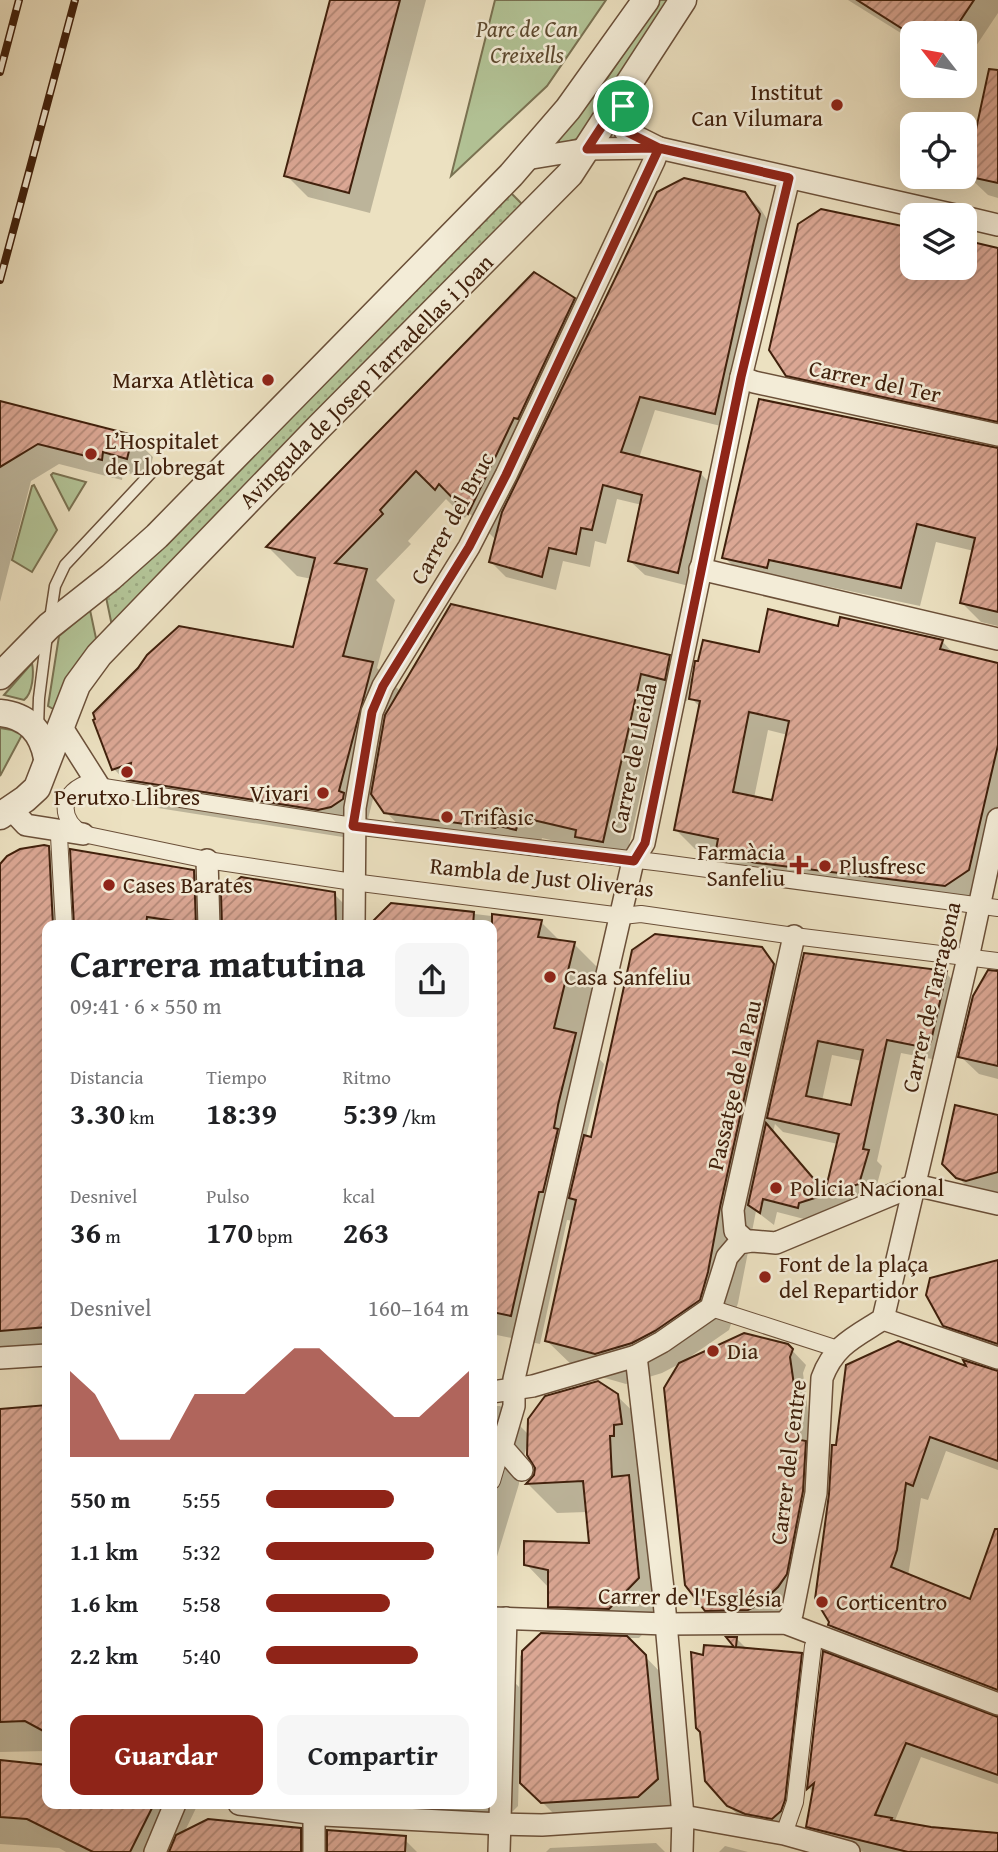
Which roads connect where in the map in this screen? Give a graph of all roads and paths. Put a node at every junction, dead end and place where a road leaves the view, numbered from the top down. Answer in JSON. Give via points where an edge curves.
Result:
{"nodes":[{"id":1,"x":646,"y":0,"type":"edge"},
{"id":2,"x":683,"y":0,"type":"edge"},
{"id":3,"x":629,"y":85,"type":"junction"},
{"id":4,"x":659,"y":148,"type":"junction"},
{"id":5,"x":587,"y":149,"type":"junction"},
{"id":6,"x":526,"y":159,"type":"junction"},
{"id":7,"x":789,"y":178,"type":"junction"},
{"id":8,"x":901,"y":203,"type":"edge"},
{"id":9,"x":977,"y":220,"type":"edge"},
{"id":10,"x":998,"y":225,"type":"edge"},
{"id":11,"x":741,"y":377,"type":"junction"},
{"id":12,"x":998,"y":435,"type":"edge"},
{"id":13,"x":151,"y":473,"type":"dead end"},
{"id":14,"x":699,"y":569,"type":"junction"},
{"id":15,"x":48,"y":626,"type":"junction"},
{"id":16,"x":998,"y":639,"type":"edge"},
{"id":17,"x":0,"y":676,"type":"edge"},
{"id":18,"x":0,"y":713,"type":"edge"},
{"id":19,"x":49,"y":729,"type":"junction"},
{"id":20,"x":99,"y":786,"type":"junction"},
{"id":21,"x":3,"y":811,"type":"edge"},
{"id":22,"x":998,"y":820,"type":"edge"},
{"id":23,"x":353,"y":826,"type":"junction"},
{"id":24,"x":59,"y":833,"type":"junction"},
{"id":25,"x":83,"y":834,"type":"junction"},
{"id":26,"x":207,"y":860,"type":"junction"},
{"id":27,"x":634,"y":861,"type":"junction"},
{"id":28,"x":353,"y":882,"type":"junction"},
{"id":29,"x":988,"y":907,"type":"edge"},
{"id":30,"x":622,"y":916,"type":"junction"},
{"id":31,"x":64,"y":920,"type":"edge"},
{"id":32,"x":209,"y":920,"type":"edge"},
{"id":33,"x":354,"y":920,"type":"edge"},
{"id":34,"x":794,"y":936,"type":"junction"},
{"id":35,"x":968,"y":958,"type":"junction"},
{"id":36,"x":998,"y":961,"type":"edge"},
{"id":37,"x":915,"y":1185,"type":"junction"},
{"id":38,"x":998,"y":1205,"type":"edge"},
{"id":39,"x":746,"y":1241,"type":"junction"},
{"id":40,"x":711,"y":1308,"type":"junction"},
{"id":41,"x":883,"y":1319,"type":"junction"},
{"id":42,"x":838,"y":1349,"type":"junction"},
{"id":43,"x":42,"y":1355,"type":"edge"},
{"id":44,"x":636,"y":1356,"type":"junction"},
{"id":45,"x":0,"y":1359,"type":"edge"},
{"id":46,"x":998,"y":1359,"type":"edge"},
{"id":47,"x":515,"y":1389,"type":"junction"},
{"id":48,"x":497,"y":1391,"type":"edge"},
{"id":49,"x":502,"y":1447,"type":"junction"},
{"id":50,"x":497,"y":1464,"type":"edge"},
{"id":51,"x":522,"y":1470,"type":"dead end"},
{"id":52,"x":499,"y":1618,"type":"edge"},
{"id":53,"x":785,"y":1623,"type":"junction"},
{"id":54,"x":666,"y":1624,"type":"junction"},
{"id":55,"x":813,"y":1646,"type":"dead end"},
{"id":56,"x":998,"y":1704,"type":"edge"},
{"id":57,"x":174,"y":1809,"type":"edge"},
{"id":58,"x":276,"y":1809,"type":"edge"},
{"id":59,"x":314,"y":1814,"type":"junction"},
{"id":60,"x":683,"y":1815,"type":"junction"},
{"id":61,"x":500,"y":1824,"type":"junction"},
{"id":62,"x":784,"y":1834,"type":"junction"},
{"id":63,"x":155,"y":1852,"type":"edge"},
{"id":64,"x":314,"y":1852,"type":"edge"},
{"id":65,"x":499,"y":1852,"type":"edge"},
{"id":66,"x":682,"y":1852,"type":"edge"},
{"id":67,"x":849,"y":1852,"type":"edge"}],
"edges":[{"from":1,"to":6,"type":"street","name":"Avinguda de Josep Tarradellas i Joan","via":[[585,87]]},
{"from":2,"to":3,"type":"street","name":"Avinguda de Josep Tarradellas i Joan"},
{"from":3,"to":4,"type":"street","via":[[622,120],[625,131]]},
{"from":3,"to":5,"type":"street","name":"Avinguda de Josep Tarradellas i Joan"},
{"from":4,"to":5,"type":"street"},
{"from":4,"to":7,"type":"street"},
{"from":4,"to":23,"type":"street","name":"Carrer del Bruc","via":[[506,475],[469,547],[383,686],[372,712]]},
{"from":5,"to":6,"type":"street"},
{"from":5,"to":19,"type":"street","name":"Avinguda de Josep Tarradellas i Joan","via":[[570,174],[108,645]]},
{"from":6,"to":15,"type":"street","name":"Avinguda de Josep Tarradellas i Joan","via":[[157,536]]},
{"from":7,"to":8,"type":"street"},
{"from":7,"to":11,"type":"street","name":"Carrer de Lleida"},
{"from":9,"to":10,"type":"street"},
{"from":11,"to":12,"type":"street","name":"Carrer del Ter"},
{"from":11,"to":14,"type":"street","name":"Carrer de Lleida"},
{"from":13,"to":15,"type":"lane","via":[[65,565],[55,586]]},
{"from":14,"to":16,"type":"street"},
{"from":14,"to":27,"type":"street","name":"Carrer de Lleida","via":[[645,843]]},
{"from":15,"to":17,"type":"street","name":"Avinguda de Josep Tarradellas i Joan"},
{"from":15,"to":19,"type":"lane","via":[[39,698]]},
{"from":18,"to":19,"type":"street"},
{"from":19,"to":20,"type":"street"},
{"from":19,"to":21,"type":"street","name":"Avinguda de Josep Tarradellas i Joan","via":[[44,774],[37,788]]},
{"from":20,"to":23,"type":"street","name":"Rambla de Just Oliveras"},
{"from":20,"to":25,"type":"street","name":"Rambla de Just Oliveras","via":[[79,786],[67,803],[67,821]]},
{"from":21,"to":24,"type":"street","name":"Rambla de Just Oliveras","via":[[26,825]]},
{"from":22,"to":29,"type":"street","name":"Carrer de Tarragona"},
{"from":23,"to":27,"type":"street","name":"Rambla de Just Oliveras"},
{"from":23,"to":28,"type":"street","name":"Carrer del Bruc"},
{"from":24,"to":25,"type":"street","name":"Rambla de Just Oliveras"},
{"from":24,"to":31,"type":"street"},
{"from":25,"to":26,"type":"street","name":"Rambla de Just Oliveras"},
{"from":26,"to":28,"type":"street","name":"Rambla de Just Oliveras"},
{"from":26,"to":32,"type":"street"},
{"from":27,"to":29,"type":"street","name":"Rambla de Just Oliveras"},
{"from":27,"to":30,"type":"street","name":"Carrer de Lleida"},
{"from":28,"to":30,"type":"street","name":"Rambla de Just Oliveras"},
{"from":28,"to":33,"type":"street","name":"Carrer del Bruc"},
{"from":29,"to":35,"type":"street","name":"Carrer de Tarragona"},
{"from":30,"to":34,"type":"street","name":"Rambla de Just Oliveras","via":[[641,914]]},
{"from":30,"to":47,"type":"street","name":"Carrer de Lleida"},
{"from":34,"to":35,"type":"street","name":"Rambla de Just Oliveras"},
{"from":34,"to":39,"type":"street","name":"Passatge de la Pau","via":[[733,1210],[735,1231]]},
{"from":35,"to":36,"type":"street","name":"Rambla de Just Oliveras"},
{"from":35,"to":37,"type":"street","name":"Carrer de Tarragona"},
{"from":37,"to":38,"type":"street"},
{"from":37,"to":39,"type":"street","via":[[776,1243]]},
{"from":37,"to":41,"type":"street","name":"Carrer de Tarragona"},
{"from":39,"to":40,"type":"street","via":[[727,1257]]},
{"from":40,"to":42,"type":"street"},
{"from":40,"to":44,"type":"street"},
{"from":41,"to":42,"type":"street"},
{"from":41,"to":46,"type":"street"},
{"from":42,"to":53,"type":"street","name":"Carrer del Centre","via":[[822,1378],[816,1493],[792,1614]]},
{"from":43,"to":45,"type":"street"},
{"from":44,"to":47,"type":"street"},
{"from":44,"to":54,"type":"street"},
{"from":47,"to":48,"type":"street"},
{"from":47,"to":49,"type":"street","name":"Carrer de Lleida"},
{"from":49,"to":50,"type":"street"},
{"from":49,"to":51,"type":"street"},
{"from":52,"to":54,"type":"street","name":"Carrer de l'Església"},
{"from":52,"to":61,"type":"street"},
{"from":53,"to":54,"type":"street","name":"Carrer de l'Església"},
{"from":53,"to":56,"type":"street","name":"Carrer de l'Església"},
{"from":54,"to":60,"type":"street"},
{"from":55,"to":62,"type":"street","via":[[795,1802]]},
{"from":57,"to":63,"type":"street"},
{"from":58,"to":59,"type":"street"},
{"from":59,"to":61,"type":"street"},
{"from":59,"to":64,"type":"street"},
{"from":60,"to":61,"type":"street"},
{"from":60,"to":62,"type":"street"},
{"from":60,"to":66,"type":"street"},
{"from":61,"to":65,"type":"street"},
{"from":62,"to":67,"type":"street"}]}
